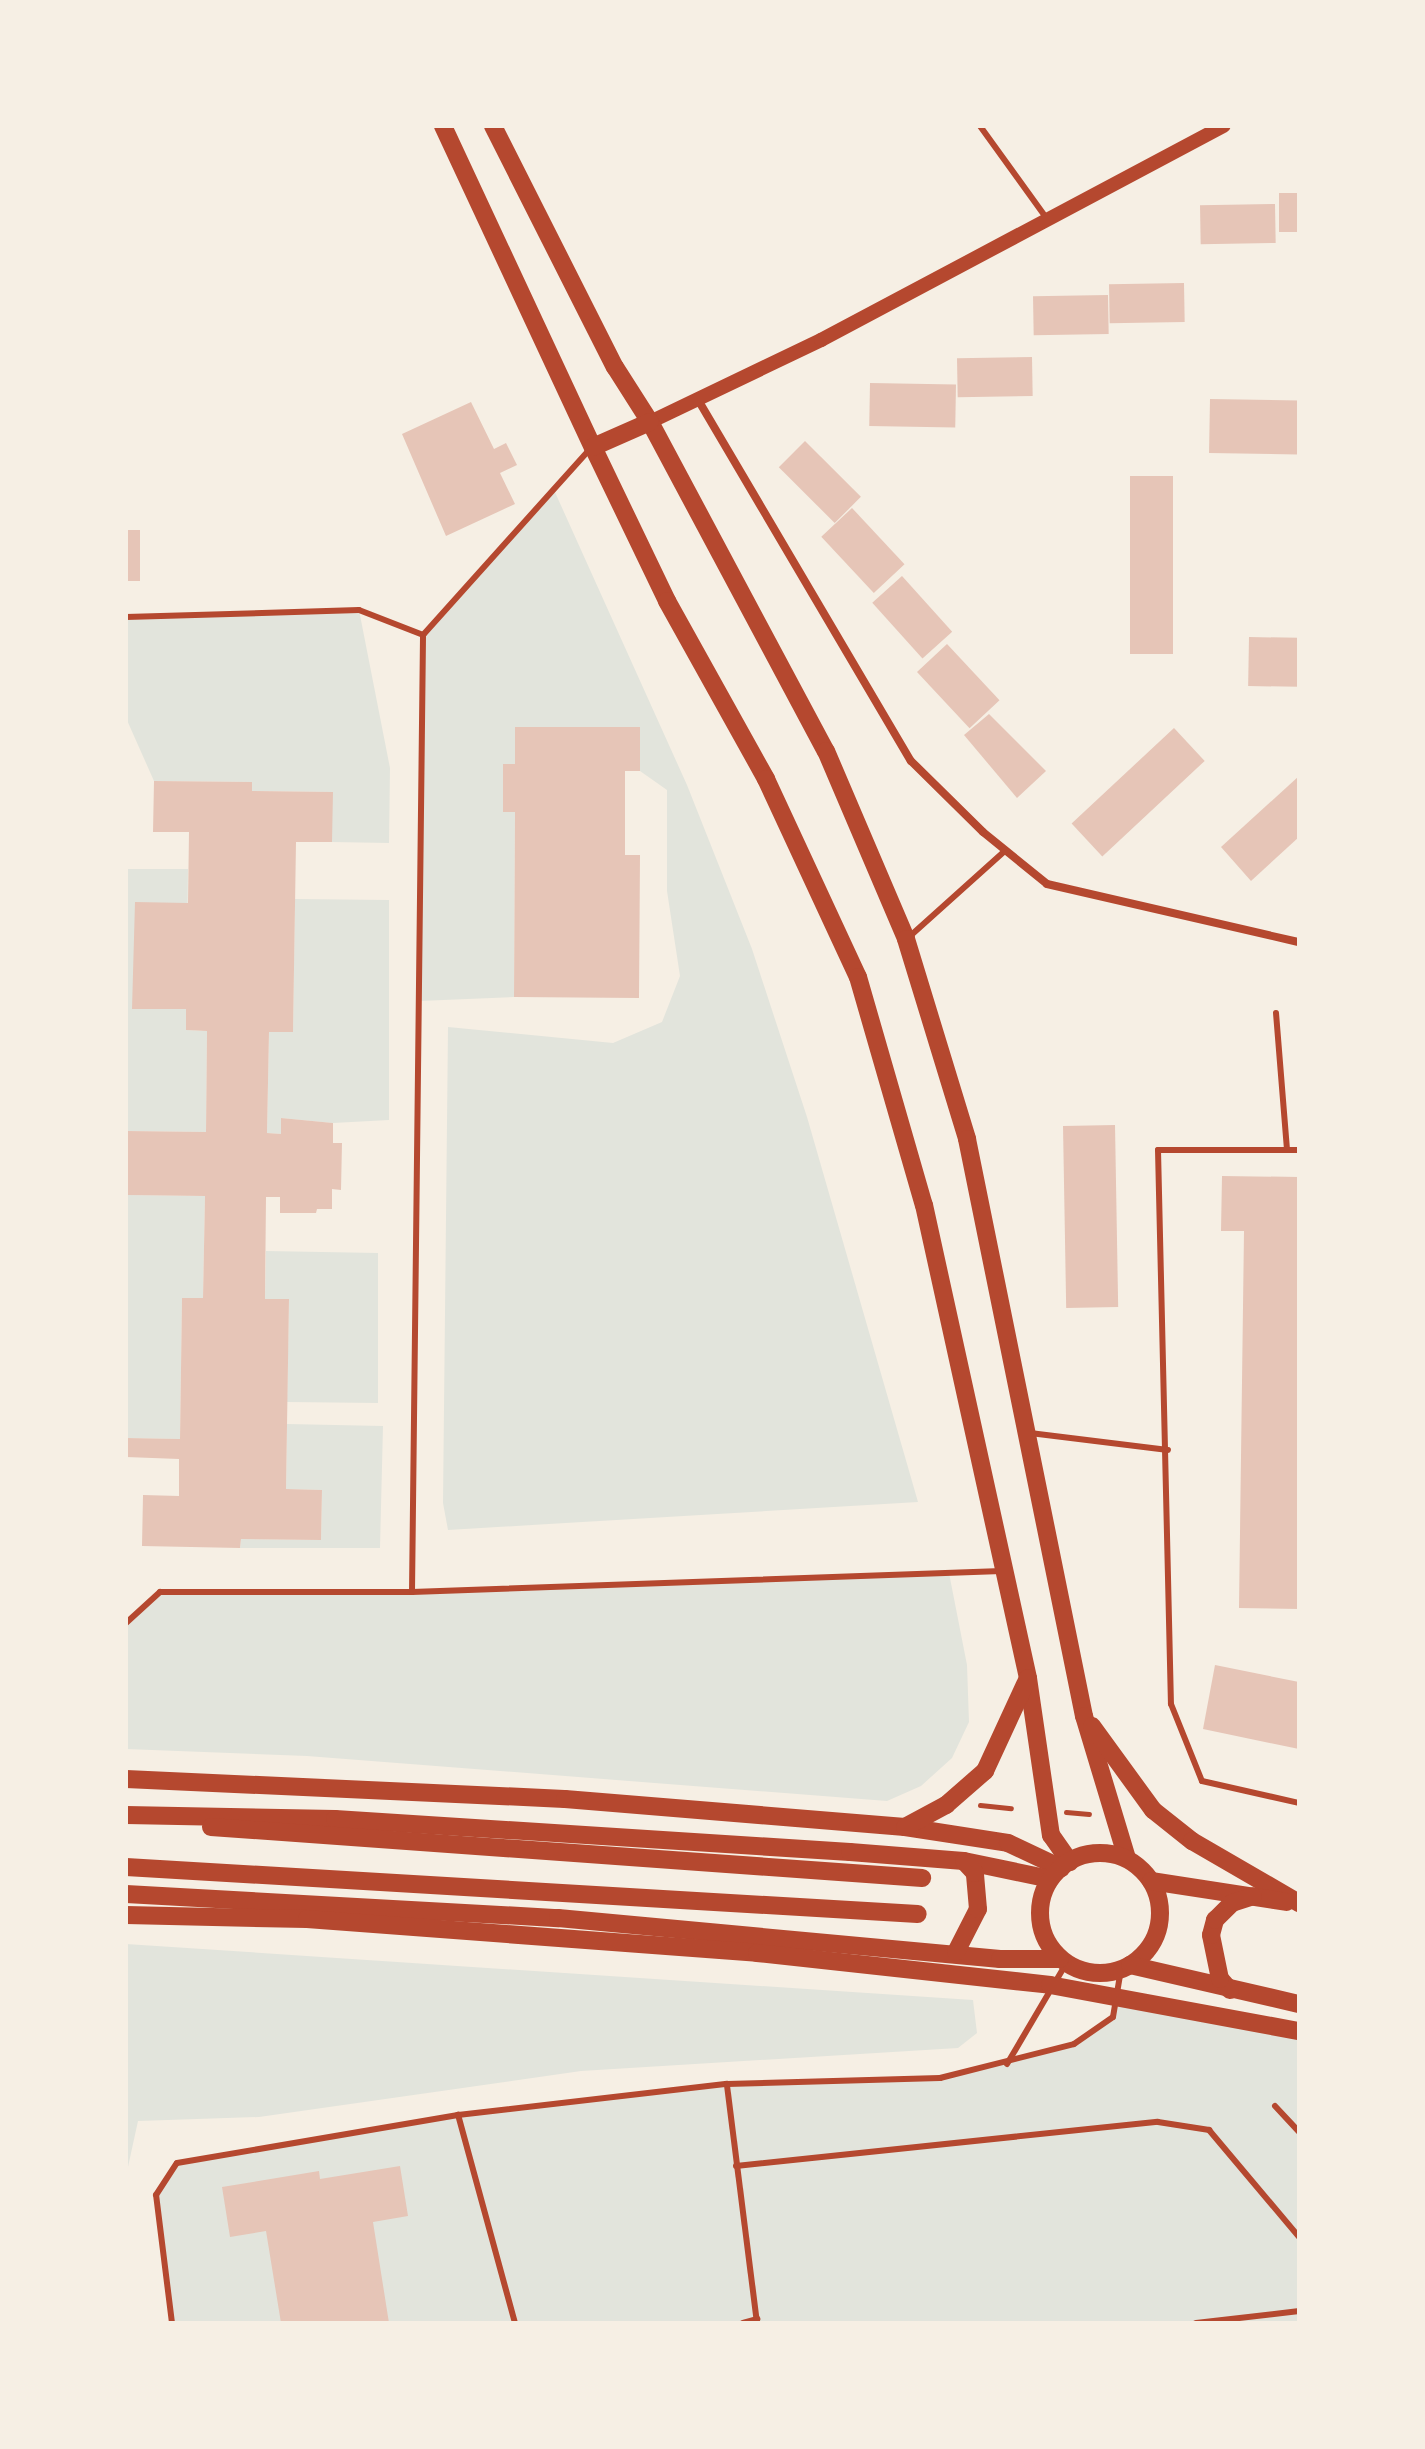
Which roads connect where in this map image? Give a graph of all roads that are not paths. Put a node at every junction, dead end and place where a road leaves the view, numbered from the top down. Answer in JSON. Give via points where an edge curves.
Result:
{"nodes":[{"id":1,"x":443,"y":126,"type":"edge"},
{"id":2,"x":493,"y":126,"type":"edge"},
{"id":3,"x":980,"y":126,"type":"edge"},
{"id":4,"x":1224,"y":126,"type":"edge"},
{"id":5,"x":1047,"y":219,"type":"junction"},
{"id":6,"x":697,"y":397,"type":"junction"},
{"id":7,"x":650,"y":422,"type":"junction"},
{"id":8,"x":593,"y":447,"type":"junction"},
{"id":9,"x":126,"y":617,"type":"edge"},
{"id":10,"x":423,"y":635,"type":"junction"},
{"id":11,"x":1005,"y":851,"type":"junction"},
{"id":12,"x":906,"y":939,"type":"junction"},
{"id":13,"x":1299,"y":942,"type":"edge"},
{"id":14,"x":1276,"y":1013,"type":"dead end"},
{"id":15,"x":1287,"y":1150,"type":"junction"},
{"id":16,"x":1299,"y":1150,"type":"edge"},
{"id":17,"x":1027,"y":1432,"type":"junction"},
{"id":18,"x":1168,"y":1450,"type":"junction"},
{"id":19,"x":1006,"y":1571,"type":"junction"},
{"id":20,"x":412,"y":1592,"type":"junction"},
{"id":21,"x":126,"y":1623,"type":"edge"},
{"id":22,"x":1028,"y":1678,"type":"junction"},
{"id":23,"x":1084,"y":1716,"type":"junction"},
{"id":24,"x":126,"y":1779,"type":"edge"},
{"id":25,"x":1299,"y":1803,"type":"edge"},
{"id":26,"x":126,"y":1817,"type":"edge"},
{"id":27,"x":905,"y":1827,"type":"junction"},
{"id":28,"x":1127,"y":1858,"type":"junction"},
{"id":29,"x":964,"y":1861,"type":"junction"},
{"id":30,"x":126,"y":1867,"type":"edge"},
{"id":31,"x":1060,"y":1869,"type":"junction"},
{"id":32,"x":922,"y":1878,"type":"dead end"},
{"id":33,"x":1151,"y":1881,"type":"junction"},
{"id":34,"x":126,"y":1894,"type":"edge"},
{"id":35,"x":1255,"y":1895,"type":"junction"},
{"id":36,"x":1299,"y":1904,"type":"edge"},
{"id":37,"x":918,"y":1914,"type":"dead end"},
{"id":38,"x":126,"y":1915,"type":"edge"},
{"id":39,"x":956,"y":1952,"type":"junction"},
{"id":40,"x":1063,"y":1961,"type":"junction"},
{"id":41,"x":1125,"y":1967,"type":"junction"},
{"id":42,"x":1050,"y":1985,"type":"junction"},
{"id":43,"x":1230,"y":1990,"type":"junction"},
{"id":44,"x":1120,"y":1997,"type":"junction"},
{"id":45,"x":1299,"y":2004,"type":"edge"},
{"id":46,"x":1299,"y":2031,"type":"edge"},
{"id":47,"x":1007,"y":2064,"type":"junction"},
{"id":48,"x":727,"y":2084,"type":"junction"},
{"id":49,"x":1275,"y":2106,"type":"dead end"},
{"id":50,"x":458,"y":2115,"type":"junction"},
{"id":51,"x":1299,"y":2132,"type":"edge"},
{"id":52,"x":736,"y":2166,"type":"junction"},
{"id":53,"x":1299,"y":2237,"type":"edge"},
{"id":54,"x":1299,"y":2311,"type":"edge"},
{"id":55,"x":757,"y":2321,"type":"edge"},
{"id":56,"x":172,"y":2323,"type":"edge"},
{"id":57,"x":515,"y":2323,"type":"edge"},
{"id":58,"x":743,"y":2323,"type":"edge"},
{"id":59,"x":1196,"y":2323,"type":"edge"}],
"edges":[{"from":1,"to":8,"type":"main road"},
{"from":2,"to":7,"type":"main road","via":[[615,367]]},
{"from":3,"to":5,"type":"lane"},
{"from":4,"to":5,"type":"street"},
{"from":5,"to":6,"type":"street","via":[[821,340]]},
{"from":6,"to":7,"type":"street"},
{"from":6,"to":11,"type":"street","via":[[911,761]]},
{"from":7,"to":8,"type":"main road"},
{"from":7,"to":12,"type":"main road","via":[[826,751]]},
{"from":8,"to":10,"type":"lane"},
{"from":8,"to":19,"type":"main road","via":[[667,601],[766,779],[858,977],[924,1205]]},
{"from":9,"to":10,"type":"lane","via":[[359,610]]},
{"from":10,"to":20,"type":"lane"},
{"from":11,"to":12,"type":"lane"},
{"from":11,"to":13,"type":"street","via":[[1047,884]]},
{"from":12,"to":17,"type":"main road","via":[[967,1139]]},
{"from":14,"to":15,"type":"lane"},
{"from":15,"to":16,"type":"lane"},
{"from":15,"to":18,"type":"lane","via":[[1158,1150]]},
{"from":17,"to":18,"type":"lane"},
{"from":17,"to":23,"type":"main road"},
{"from":18,"to":25,"type":"lane","via":[[1171,1704],[1202,1781]]},
{"from":19,"to":20,"type":"lane"},
{"from":19,"to":22,"type":"main road"},
{"from":20,"to":21,"type":"lane","via":[[160,1592]]},
{"from":22,"to":27,"type":"main road","via":[[985,1771],[946,1805]]},
{"from":22,"to":31,"type":"main road","via":[[1048,1823]]},
{"from":23,"to":28,"type":"main road"},
{"from":23,"to":36,"type":"main road","via":[[1153,1810],[1192,1841]]},
{"from":24,"to":27,"type":"main road","via":[[565,1799]]},
{"from":26,"to":29,"type":"main road","via":[[335,1819]]},
{"from":26,"to":32,"type":"main road","via":[[311,1837]]},
{"from":27,"to":31,"type":"main road","via":[[1008,1843]]},
{"from":28,"to":31,"type":"main road","via":[[1100,1853]]},
{"from":28,"to":33,"type":"main road"},
{"from":29,"to":31,"type":"main road"},
{"from":29,"to":39,"type":"main road","via":[[975,1873],[978,1909]]},
{"from":30,"to":37,"type":"main road"},
{"from":31,"to":40,"type":"main road","via":[[1042,1894],[1041,1929]]},
{"from":33,"to":35,"type":"main road"},
{"from":33,"to":41,"type":"main road","via":[[1160,1918],[1155,1937]]},
{"from":34,"to":39,"type":"main road","via":[[558,1918]]},
{"from":35,"to":36,"type":"main road"},
{"from":35,"to":43,"type":"main road","via":[[1232,1903],[1215,1920],[1211,1935],[1220,1979]]},
{"from":38,"to":42,"type":"main road","via":[[307,1919],[638,1943]]},
{"from":39,"to":40,"type":"main road"},
{"from":40,"to":41,"type":"main road","via":[[1094,1973]]},
{"from":40,"to":42,"type":"lane"},
{"from":41,"to":43,"type":"main road"},
{"from":41,"to":44,"type":"lane"},
{"from":42,"to":44,"type":"main road"},
{"from":42,"to":47,"type":"lane","via":[[1037,2018]]},
{"from":43,"to":45,"type":"main road"},
{"from":44,"to":46,"type":"main road"},
{"from":44,"to":47,"type":"lane","via":[[1113,2017],[1074,2044]]},
{"from":47,"to":48,"type":"lane","via":[[940,2078]]},
{"from":48,"to":50,"type":"lane"},
{"from":48,"to":52,"type":"lane"},
{"from":49,"to":51,"type":"lane"},
{"from":50,"to":56,"type":"lane","via":[[177,2163],[156,2195]]},
{"from":50,"to":57,"type":"lane"},
{"from":52,"to":53,"type":"lane","via":[[1158,2122],[1209,2130]]},
{"from":52,"to":55,"type":"lane"},
{"from":54,"to":59,"type":"lane"},
{"from":55,"to":58,"type":"lane"}]}
